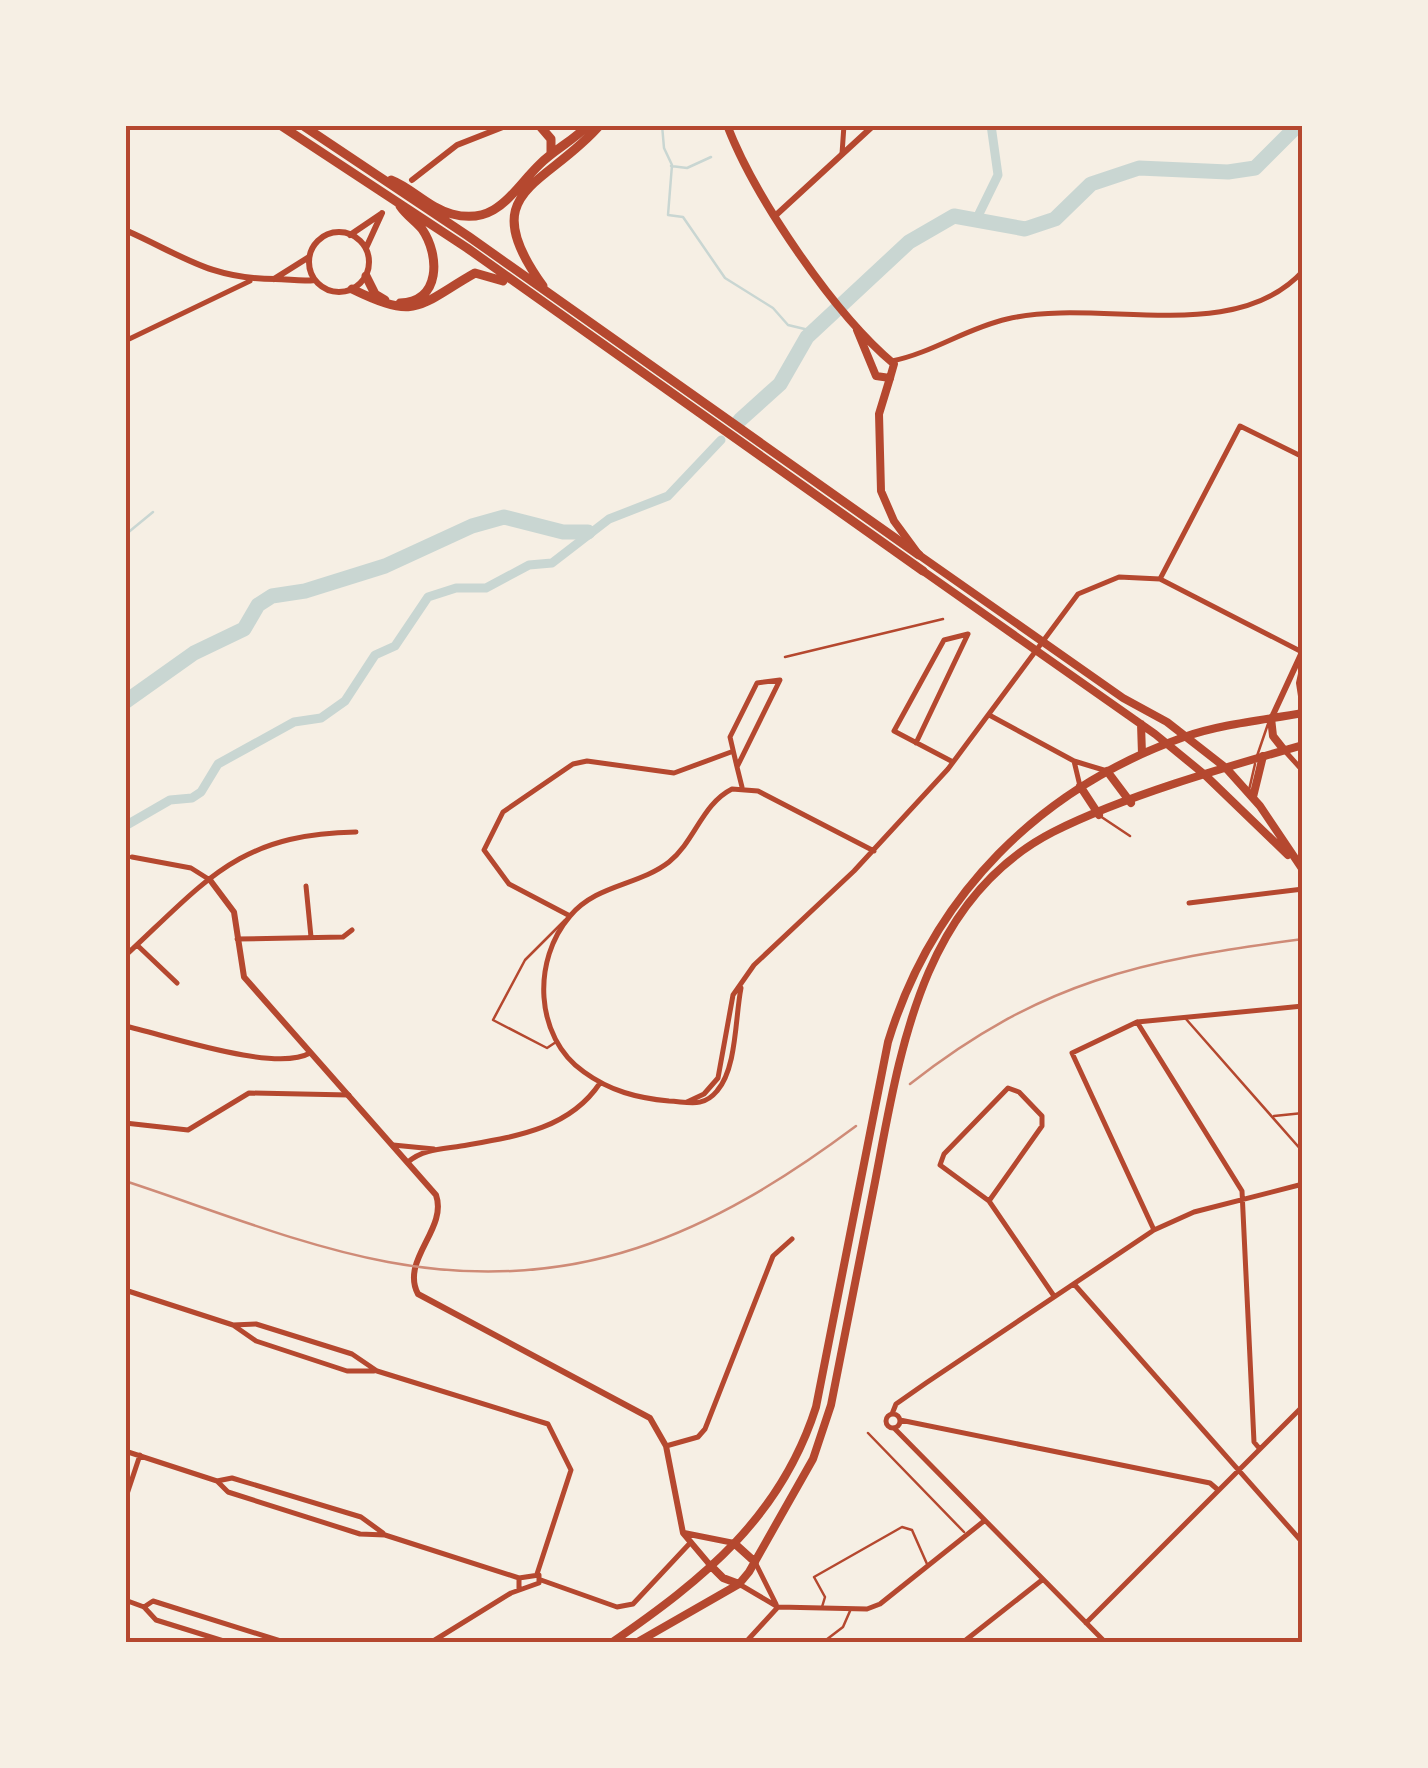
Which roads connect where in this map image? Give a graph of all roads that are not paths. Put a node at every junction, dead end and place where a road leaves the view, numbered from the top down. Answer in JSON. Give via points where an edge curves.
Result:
{"nodes":[{"id":1,"x":280,"y":125,"type":"edge"},
{"id":2,"x":302,"y":125,"type":"edge"},
{"id":3,"x":508,"y":125,"type":"edge"},
{"id":4,"x":540,"y":125,"type":"edge"},
{"id":5,"x":588,"y":125,"type":"edge"},
{"id":6,"x":600,"y":125,"type":"edge"},
{"id":7,"x":727,"y":125,"type":"edge"},
{"id":8,"x":844,"y":125,"type":"edge"},
{"id":9,"x":874,"y":125,"type":"edge"},
{"id":10,"x":551,"y":154,"type":"junction"},
{"id":11,"x":842,"y":154,"type":"junction"},
{"id":12,"x":372,"y":174,"type":"junction"},
{"id":13,"x":412,"y":180,"type":"dead end"},
{"id":14,"x":396,"y":202,"type":"junction"},
{"id":15,"x":775,"y":216,"type":"junction"},
{"id":16,"x":125,"y":230,"type":"edge"},
{"id":17,"x":350,"y":235,"type":"junction"},
{"id":18,"x":366,"y":249,"type":"junction"},
{"id":19,"x":310,"y":256,"type":"junction"},
{"id":20,"x":1303,"y":270,"type":"edge"},
{"id":21,"x":366,"y":276,"type":"junction"},
{"id":22,"x":274,"y":279,"type":"junction"},
{"id":23,"x":315,"y":280,"type":"junction"},
{"id":24,"x":250,"y":281,"type":"junction"},
{"id":25,"x":352,"y":289,"type":"junction"},
{"id":26,"x":547,"y":299,"type":"junction"},
{"id":27,"x":858,"y":330,"type":"junction"},
{"id":28,"x":125,"y":341,"type":"edge"},
{"id":29,"x":890,"y":367,"type":"junction"},
{"id":30,"x":874,"y":368,"type":"junction"},
{"id":31,"x":1303,"y":458,"type":"edge"},
{"id":32,"x":919,"y":555,"type":"junction"},
{"id":33,"x":922,"y":571,"type":"joint"},
{"id":34,"x":1160,"y":579,"type":"junction"},
{"id":35,"x":944,"y":619,"type":"dead end"},
{"id":36,"x":1303,"y":651,"type":"edge"},
{"id":37,"x":786,"y":657,"type":"dead end"},
{"id":38,"x":1303,"y":665,"type":"edge"},
{"id":39,"x":1302,"y":694,"type":"edge"},
{"id":40,"x":1303,"y":711,"type":"edge"},
{"id":41,"x":991,"y":716,"type":"junction"},
{"id":42,"x":1271,"y":718,"type":"junction"},
{"id":43,"x":1141,"y":724,"type":"junction"},
{"id":44,"x":1186,"y":736,"type":"junction"},
{"id":45,"x":916,"y":742,"type":"junction"},
{"id":46,"x":1168,"y":743,"type":"junction"},
{"id":47,"x":1303,"y":745,"type":"edge"},
{"id":48,"x":1284,"y":750,"type":"junction"},
{"id":49,"x":731,"y":752,"type":"junction"},
{"id":50,"x":1142,"y":754,"type":"junction"},
{"id":51,"x":1260,"y":757,"type":"junction"},
{"id":52,"x":1074,"y":761,"type":"junction"},
{"id":53,"x":953,"y":762,"type":"junction"},
{"id":54,"x":737,"y":767,"type":"junction"},
{"id":55,"x":1226,"y":768,"type":"junction"},
{"id":56,"x":1106,"y":771,"type":"junction"},
{"id":57,"x":1303,"y":771,"type":"edge"},
{"id":58,"x":1205,"y":775,"type":"junction"},
{"id":59,"x":1080,"y":786,"type":"junction"},
{"id":60,"x":742,"y":787,"type":"junction"},
{"id":61,"x":1251,"y":794,"type":"junction"},
{"id":62,"x":1130,"y":803,"type":"junction"},
{"id":63,"x":1242,"y":810,"type":"junction"},
{"id":64,"x":1098,"y":815,"type":"junction"},
{"id":65,"x":356,"y":832,"type":"dead end"},
{"id":66,"x":1130,"y":836,"type":"dead end"},
{"id":67,"x":874,"y":852,"type":"junction"},
{"id":68,"x":132,"y":857,"type":"dead end"},
{"id":69,"x":1300,"y":866,"type":"edge"},
{"id":70,"x":210,"y":880,"type":"junction"},
{"id":71,"x":306,"y":886,"type":"dead end"},
{"id":72,"x":1303,"y":889,"type":"edge"},
{"id":73,"x":1188,"y":903,"type":"dead end"},
{"id":74,"x":570,"y":916,"type":"junction"},
{"id":75,"x":352,"y":930,"type":"dead end"},
{"id":76,"x":310,"y":937,"type":"junction"},
{"id":77,"x":236,"y":939,"type":"junction"},
{"id":78,"x":137,"y":945,"type":"junction"},
{"id":79,"x":125,"y":956,"type":"edge"},
{"id":80,"x":177,"y":983,"type":"dead end"},
{"id":81,"x":1303,"y":1006,"type":"edge"},
{"id":82,"x":1186,"y":1016,"type":"junction"},
{"id":83,"x":1137,"y":1022,"type":"junction"},
{"id":84,"x":125,"y":1026,"type":"edge"},
{"id":85,"x":558,"y":1041,"type":"junction"},
{"id":86,"x":310,"y":1053,"type":"junction"},
{"id":87,"x":600,"y":1083,"type":"junction"},
{"id":88,"x":349,"y":1095,"type":"junction"},
{"id":89,"x":1303,"y":1113,"type":"edge"},
{"id":90,"x":1272,"y":1116,"type":"junction"},
{"id":91,"x":125,"y":1123,"type":"edge"},
{"id":92,"x":393,"y":1145,"type":"junction"},
{"id":93,"x":437,"y":1149,"type":"junction"},
{"id":94,"x":1303,"y":1152,"type":"edge"},
{"id":95,"x":408,"y":1162,"type":"junction"},
{"id":96,"x":1303,"y":1184,"type":"edge"},
{"id":97,"x":989,"y":1200,"type":"junction"},
{"id":98,"x":1244,"y":1200,"type":"junction"},
{"id":99,"x":1154,"y":1230,"type":"junction"},
{"id":100,"x":792,"y":1239,"type":"dead end"},
{"id":101,"x":1074,"y":1284,"type":"junction"},
{"id":102,"x":125,"y":1290,"type":"edge"},
{"id":103,"x":1054,"y":1296,"type":"junction"},
{"id":104,"x":233,"y":1325,"type":"junction"},
{"id":105,"x":377,"y":1370,"type":"junction"},
{"id":106,"x":1303,"y":1406,"type":"edge"},
{"id":107,"x":892,"y":1414,"type":"junction"},
{"id":108,"x":900,"y":1420,"type":"junction"},
{"id":109,"x":894,"y":1428,"type":"junction"},
{"id":110,"x":868,"y":1433,"type":"dead end"},
{"id":111,"x":666,"y":1446,"type":"junction"},
{"id":112,"x":1259,"y":1448,"type":"junction"},
{"id":113,"x":125,"y":1451,"type":"edge"},
{"id":114,"x":140,"y":1455,"type":"junction"},
{"id":115,"x":1237,"y":1469,"type":"junction"},
{"id":116,"x":216,"y":1480,"type":"junction"},
{"id":117,"x":1217,"y":1490,"type":"junction"},
{"id":118,"x":125,"y":1500,"type":"edge"},
{"id":119,"x":984,"y":1521,"type":"junction"},
{"id":120,"x":683,"y":1533,"type":"junction"},
{"id":121,"x":385,"y":1535,"type":"junction"},
{"id":122,"x":967,"y":1536,"type":"junction"},
{"id":123,"x":690,"y":1542,"type":"junction"},
{"id":124,"x":736,"y":1544,"type":"junction"},
{"id":125,"x":1303,"y":1544,"type":"edge"},
{"id":126,"x":755,"y":1562,"type":"junction"},
{"id":127,"x":710,"y":1565,"type":"junction"},
{"id":128,"x":928,"y":1566,"type":"junction"},
{"id":129,"x":519,"y":1578,"type":"junction"},
{"id":130,"x":539,"y":1579,"type":"junction"},
{"id":131,"x":1042,"y":1580,"type":"junction"},
{"id":132,"x":739,"y":1584,"type":"junction"},
{"id":133,"x":519,"y":1590,"type":"junction"},
{"id":134,"x":125,"y":1600,"type":"edge"},
{"id":135,"x":144,"y":1607,"type":"junction"},
{"id":136,"x":778,"y":1607,"type":"junction"},
{"id":137,"x":822,"y":1607,"type":"junction"},
{"id":138,"x":850,"y":1612,"type":"junction"},
{"id":139,"x":1086,"y":1622,"type":"junction"},
{"id":140,"x":230,"y":1643,"type":"edge"},
{"id":141,"x":287,"y":1643,"type":"edge"},
{"id":142,"x":430,"y":1643,"type":"edge"},
{"id":143,"x":611,"y":1643,"type":"edge"},
{"id":144,"x":636,"y":1643,"type":"edge"},
{"id":145,"x":745,"y":1643,"type":"edge"},
{"id":146,"x":822,"y":1643,"type":"edge"},
{"id":147,"x":962,"y":1643,"type":"edge"},
{"id":148,"x":1106,"y":1643,"type":"edge"}],
"edges":[{"from":1,"to":14,"type":"highway"},
{"from":2,"to":12,"type":"highway"},
{"from":3,"to":13,"type":"street","via":[[457,144]]},
{"from":4,"to":10,"type":"highway"},
{"from":5,"to":10,"type":"highway"},
{"from":6,"to":26,"type":"highway","via":[[552,163],[518,202],[515,243]]},
{"from":7,"to":15,"type":"main road"},
{"from":8,"to":11,"type":"street"},
{"from":9,"to":11,"type":"street"},
{"from":10,"to":12,"type":"highway","via":[[498,210],[476,216],[441,211]]},
{"from":11,"to":15,"type":"street"},
{"from":12,"to":26,"type":"highway"},
{"from":14,"to":21,"type":"highway","via":[[434,254],[429,289],[406,304],[393,303],[375,294]]},
{"from":14,"to":26,"type":"highway"},
{"from":15,"to":27,"type":"main road"},
{"from":16,"to":24,"type":"street","via":[[186,262]]},
{"from":17,"to":18,"type":"street"},
{"from":17,"to":18,"type":"street","via":[[382,214]]},
{"from":17,"to":19,"type":"street","via":[[325,236]]},
{"from":18,"to":21,"type":"street"},
{"from":19,"to":22,"type":"street"},
{"from":19,"to":23,"type":"street"},
{"from":20,"to":29,"type":"street","via":[[1281,291],[1239,310],[1008,319]]},
{"from":21,"to":25,"type":"street"},
{"from":22,"to":23,"type":"street"},
{"from":22,"to":24,"type":"street"},
{"from":23,"to":25,"type":"street","via":[[328,290]]},
{"from":24,"to":28,"type":"street"},
{"from":25,"to":26,"type":"highway","via":[[393,308],[410,308],[482,272]]},
{"from":26,"to":32,"type":"highway"},
{"from":26,"to":33,"type":"highway"},
{"from":27,"to":29,"type":"main road"},
{"from":27,"to":30,"type":"main road"},
{"from":29,"to":30,"type":"main road"},
{"from":29,"to":30,"type":"main road","via":[[879,378]]},
{"from":29,"to":32,"type":"main road","via":[[878,414],[881,491]]},
{"from":31,"to":34,"type":"street","via":[[1240,426]]},
{"from":32,"to":44,"type":"main road"},
{"from":33,"to":43,"type":"main road"},
{"from":34,"to":36,"type":"street"},
{"from":34,"to":41,"type":"street","via":[[1119,577],[1078,594]]},
{"from":35,"to":37,"type":"lane"},
{"from":36,"to":42,"type":"street"},
{"from":38,"to":39,"type":"street"},
{"from":39,"to":40,"type":"street"},
{"from":40,"to":42,"type":"main road"},
{"from":41,"to":52,"type":"street"},
{"from":41,"to":53,"type":"street"},
{"from":42,"to":44,"type":"main road"},
{"from":42,"to":48,"type":"main road"},
{"from":42,"to":51,"type":"lane"},
{"from":43,"to":46,"type":"main road"},
{"from":43,"to":50,"type":"main road"},
{"from":44,"to":46,"type":"main road"},
{"from":44,"to":55,"type":"main road"},
{"from":45,"to":45,"type":"street","via":[[894,730],[944,640],[968,634]]},
{"from":45,"to":53,"type":"street"},
{"from":46,"to":50,"type":"main road"},
{"from":46,"to":58,"type":"main road"},
{"from":47,"to":48,"type":"main road"},
{"from":48,"to":51,"type":"main road"},
{"from":48,"to":57,"type":"street"},
{"from":49,"to":54,"type":"street"},
{"from":49,"to":54,"type":"street","via":[[730,737],[758,683],[780,680]]},
{"from":49,"to":74,"type":"street","via":[[674,772],[573,764],[503,812],[484,850],[509,884]]},
{"from":50,"to":56,"type":"main road"},
{"from":51,"to":55,"type":"main road"},
{"from":51,"to":61,"type":"main road"},
{"from":52,"to":56,"type":"street"},
{"from":52,"to":59,"type":"street"},
{"from":53,"to":67,"type":"street"},
{"from":54,"to":60,"type":"street"},
{"from":55,"to":58,"type":"main road"},
{"from":55,"to":61,"type":"main road"},
{"from":56,"to":59,"type":"main road"},
{"from":56,"to":62,"type":"main road"},
{"from":58,"to":62,"type":"main road"},
{"from":58,"to":63,"type":"main road"},
{"from":59,"to":64,"type":"main road"},
{"from":59,"to":124,"type":"main road","via":[[980,872],[929,940],[907,985],[888,1042],[816,1407],[783,1486]]},
{"from":60,"to":67,"type":"street"},
{"from":60,"to":74,"type":"street","via":[[719,796],[669,862],[599,892]]},
{"from":61,"to":63,"type":"lane"},
{"from":61,"to":69,"type":"main road"},
{"from":62,"to":64,"type":"main road"},
{"from":63,"to":69,"type":"main road"},
{"from":64,"to":66,"type":"lane"},
{"from":64,"to":126,"type":"main road","via":[[1054,832],[986,883],[922,982],[902,1044],[822,1434]]},
{"from":65,"to":70,"type":"street","via":[[284,838],[244,854]]},
{"from":67,"to":87,"type":"street","via":[[770,947],[742,984],[724,1068],[713,1086],[687,1102],[629,1095]]},
{"from":68,"to":70,"type":"street","via":[[191,868]]},
{"from":70,"to":77,"type":"street","via":[[234,912]]},
{"from":70,"to":78,"type":"street"},
{"from":71,"to":76,"type":"street"},
{"from":72,"to":73,"type":"street"},
{"from":74,"to":85,"type":"street","via":[[553,941],[542,991]]},
{"from":74,"to":85,"type":"lane","via":[[524,960],[493,1020],[547,1048]]},
{"from":75,"to":76,"type":"street","via":[[343,937]]},
{"from":76,"to":77,"type":"street"},
{"from":77,"to":86,"type":"street","via":[[244,977]]},
{"from":78,"to":79,"type":"street"},
{"from":78,"to":80,"type":"street"},
{"from":81,"to":82,"type":"street"},
{"from":82,"to":83,"type":"street"},
{"from":82,"to":90,"type":"lane"},
{"from":83,"to":98,"type":"street"},
{"from":83,"to":99,"type":"street","via":[[1072,1053]]},
{"from":84,"to":86,"type":"street","via":[[231,1053]]},
{"from":85,"to":87,"type":"street"},
{"from":86,"to":88,"type":"street"},
{"from":87,"to":93,"type":"street","via":[[590,1098],[537,1132]]},
{"from":88,"to":91,"type":"street","via":[[248,1093],[188,1130]]},
{"from":88,"to":92,"type":"street"},
{"from":89,"to":90,"type":"lane"},
{"from":90,"to":94,"type":"lane"},
{"from":92,"to":93,"type":"street"},
{"from":92,"to":95,"type":"street"},
{"from":93,"to":95,"type":"street"},
{"from":95,"to":111,"type":"street","via":[[436,1195],[437,1216],[413,1274],[418,1294],[650,1418]]},
{"from":96,"to":98,"type":"street"},
{"from":97,"to":97,"type":"street","via":[[940,1165],[1008,1088],[1042,1116],[1042,1126]]},
{"from":97,"to":103,"type":"street"},
{"from":98,"to":99,"type":"street"},
{"from":98,"to":112,"type":"street"},
{"from":99,"to":101,"type":"street"},
{"from":100,"to":111,"type":"street","via":[[773,1256],[705,1429]]},
{"from":101,"to":103,"type":"street"},
{"from":101,"to":115,"type":"street"},
{"from":102,"to":104,"type":"street"},
{"from":103,"to":107,"type":"street","via":[[896,1404]]},
{"from":104,"to":105,"type":"street","via":[[256,1324],[352,1354]]},
{"from":104,"to":105,"type":"street","via":[[256,1342],[354,1373]]},
{"from":105,"to":130,"type":"street","via":[[548,1424],[571,1470]]},
{"from":106,"to":112,"type":"street"},
{"from":107,"to":108,"type":"street"},
{"from":107,"to":109,"type":"street","via":[[886,1422]]},
{"from":108,"to":109,"type":"street"},
{"from":108,"to":117,"type":"street","via":[[1210,1482]]},
{"from":109,"to":119,"type":"street"},
{"from":110,"to":122,"type":"lane"},
{"from":111,"to":120,"type":"street"},
{"from":112,"to":115,"type":"street"},
{"from":113,"to":114,"type":"street"},
{"from":114,"to":116,"type":"street"},
{"from":114,"to":118,"type":"street"},
{"from":115,"to":117,"type":"street"},
{"from":115,"to":125,"type":"street"},
{"from":116,"to":121,"type":"street","via":[[228,1492],[360,1534]]},
{"from":116,"to":121,"type":"street","via":[[232,1478],[361,1517]]},
{"from":117,"to":139,"type":"street"},
{"from":119,"to":122,"type":"street"},
{"from":119,"to":131,"type":"street"},
{"from":120,"to":123,"type":"street"},
{"from":120,"to":124,"type":"street"},
{"from":121,"to":129,"type":"street"},
{"from":122,"to":128,"type":"street"},
{"from":123,"to":127,"type":"street"},
{"from":123,"to":130,"type":"street","via":[[633,1604],[617,1607]]},
{"from":124,"to":126,"type":"main road"},
{"from":124,"to":127,"type":"main road"},
{"from":126,"to":132,"type":"main road"},
{"from":126,"to":136,"type":"street"},
{"from":127,"to":132,"type":"main road"},
{"from":127,"to":143,"type":"main road"},
{"from":128,"to":137,"type":"lane","via":[[912,1530],[902,1528],[814,1577],[825,1597]]},
{"from":128,"to":138,"type":"street","via":[[880,1604]]},
{"from":129,"to":130,"type":"street"},
{"from":129,"to":133,"type":"street"},
{"from":130,"to":133,"type":"street"},
{"from":131,"to":139,"type":"street"},
{"from":131,"to":147,"type":"street"},
{"from":132,"to":136,"type":"street"},
{"from":132,"to":144,"type":"main road"},
{"from":133,"to":142,"type":"street"},
{"from":134,"to":135,"type":"street"},
{"from":135,"to":140,"type":"street","via":[[156,1620]]},
{"from":135,"to":141,"type":"street","via":[[154,1601]]},
{"from":136,"to":137,"type":"street"},
{"from":136,"to":145,"type":"street"},
{"from":137,"to":138,"type":"street"},
{"from":138,"to":146,"type":"lane"},
{"from":139,"to":148,"type":"street"}]}
